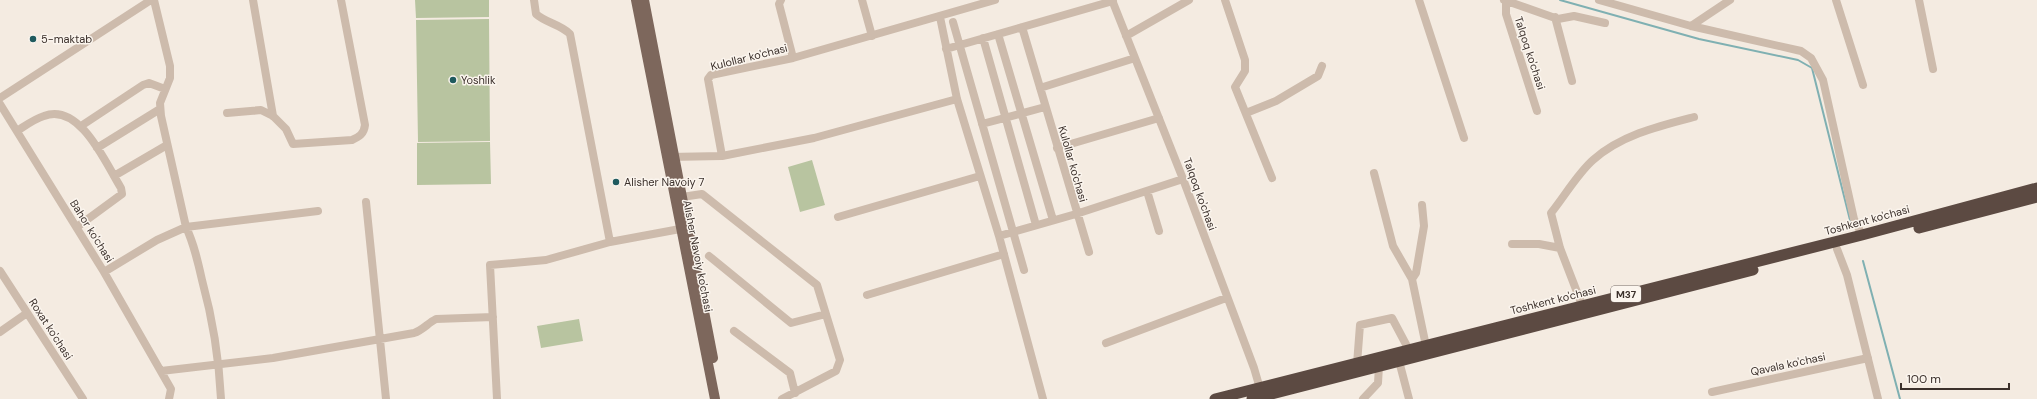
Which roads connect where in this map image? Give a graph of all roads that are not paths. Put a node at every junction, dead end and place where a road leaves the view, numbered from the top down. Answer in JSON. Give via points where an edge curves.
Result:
{"nodes":[{"id":1,"x":151,"y":0,"type":"edge"},
{"id":2,"x":154,"y":0,"type":"edge"},
{"id":3,"x":253,"y":0,"type":"edge"},
{"id":4,"x":341,"y":0,"type":"edge"},
{"id":5,"x":534,"y":0,"type":"edge"},
{"id":6,"x":636,"y":0,"type":"edge"},
{"id":7,"x":644,"y":0,"type":"edge"},
{"id":8,"x":781,"y":0,"type":"edge"},
{"id":9,"x":862,"y":0,"type":"edge"},
{"id":10,"x":1189,"y":0,"type":"edge"},
{"id":11,"x":1225,"y":0,"type":"edge"},
{"id":12,"x":1419,"y":0,"type":"edge"},
{"id":13,"x":1599,"y":0,"type":"edge"},
{"id":14,"x":1730,"y":0,"type":"edge"},
{"id":15,"x":1836,"y":0,"type":"edge"},
{"id":16,"x":1919,"y":0,"type":"edge"},
{"id":17,"x":991,"y":1,"type":"edge"},
{"id":18,"x":1113,"y":1,"type":"edge"},
{"id":19,"x":1505,"y":1,"type":"edge"},
{"id":20,"x":940,"y":17,"type":"junction"},
{"id":21,"x":1555,"y":17,"type":"junction"},
{"id":22,"x":953,"y":22,"type":"dead end"},
{"id":23,"x":1605,"y":23,"type":"dead end"},
{"id":24,"x":1691,"y":26,"type":"junction"},
{"id":25,"x":1022,"y":27,"type":"junction"},
{"id":26,"x":998,"y":34,"type":"junction"},
{"id":27,"x":872,"y":36,"type":"junction"},
{"id":28,"x":1126,"y":36,"type":"junction"},
{"id":29,"x":983,"y":38,"type":"junction"},
{"id":30,"x":960,"y":45,"type":"junction"},
{"id":31,"x":946,"y":49,"type":"junction"},
{"id":32,"x":792,"y":58,"type":"junction"},
{"id":33,"x":1135,"y":58,"type":"junction"},
{"id":34,"x":1322,"y":66,"type":"dead end"},
{"id":35,"x":1933,"y":69,"type":"dead end"},
{"id":36,"x":1572,"y":81,"type":"dead end"},
{"id":37,"x":1863,"y":85,"type":"dead end"},
{"id":38,"x":1040,"y":88,"type":"junction"},
{"id":39,"x":165,"y":89,"type":"junction"},
{"id":40,"x":0,"y":98,"type":"edge"},
{"id":41,"x":957,"y":99,"type":"junction"},
{"id":42,"x":0,"y":104,"type":"edge"},
{"id":43,"x":1045,"y":106,"type":"junction"},
{"id":44,"x":160,"y":109,"type":"junction"},
{"id":45,"x":1537,"y":111,"type":"dead end"},
{"id":46,"x":1022,"y":113,"type":"junction"},
{"id":47,"x":1246,"y":113,"type":"junction"},
{"id":48,"x":227,"y":114,"type":"dead end"},
{"id":49,"x":272,"y":116,"type":"junction"},
{"id":50,"x":1694,"y":117,"type":"dead end"},
{"id":51,"x":1005,"y":118,"type":"junction"},
{"id":52,"x":1159,"y":118,"type":"junction"},
{"id":53,"x":982,"y":124,"type":"junction"},
{"id":54,"x":81,"y":126,"type":"junction"},
{"id":55,"x":17,"y":131,"type":"junction"},
{"id":56,"x":1464,"y":138,"type":"dead end"},
{"id":57,"x":166,"y":145,"type":"junction"},
{"id":58,"x":97,"y":148,"type":"junction"},
{"id":59,"x":1057,"y":148,"type":"junction"},
{"id":60,"x":670,"y":156,"type":"junction"},
{"id":61,"x":722,"y":156,"type":"junction"},
{"id":62,"x":1374,"y":173,"type":"dead end"},
{"id":63,"x":114,"y":176,"type":"junction"},
{"id":64,"x":980,"y":176,"type":"junction"},
{"id":65,"x":1272,"y":178,"type":"dead end"},
{"id":66,"x":1183,"y":179,"type":"junction"},
{"id":67,"x":2037,"y":188,"type":"edge"},
{"id":68,"x":1147,"y":191,"type":"junction"},
{"id":69,"x":682,"y":197,"type":"junction"},
{"id":70,"x":2037,"y":198,"type":"edge"},
{"id":71,"x":366,"y":202,"type":"dead end"},
{"id":72,"x":1422,"y":205,"type":"dead end"},
{"id":73,"x":318,"y":211,"type":"dead end"},
{"id":74,"x":1076,"y":214,"type":"junction"},
{"id":75,"x":838,"y":217,"type":"dead end"},
{"id":76,"x":1053,"y":220,"type":"junction"},
{"id":77,"x":1036,"y":225,"type":"junction"},
{"id":78,"x":77,"y":227,"type":"junction"},
{"id":79,"x":186,"y":227,"type":"junction"},
{"id":80,"x":680,"y":229,"type":"junction"},
{"id":81,"x":1159,"y":231,"type":"dead end"},
{"id":82,"x":1013,"y":232,"type":"junction"},
{"id":83,"x":1862,"y":235,"type":"junction"},
{"id":84,"x":999,"y":236,"type":"junction"},
{"id":85,"x":610,"y":242,"type":"junction"},
{"id":86,"x":1512,"y":244,"type":"dead end"},
{"id":87,"x":1560,"y":248,"type":"junction"},
{"id":88,"x":1837,"y":249,"type":"junction"},
{"id":89,"x":1089,"y":252,"type":"dead end"},
{"id":90,"x":1004,"y":254,"type":"junction"},
{"id":91,"x":709,"y":256,"type":"dead end"},
{"id":92,"x":1024,"y":270,"type":"dead end"},
{"id":93,"x":0,"y":271,"type":"edge"},
{"id":94,"x":104,"y":272,"type":"junction"},
{"id":95,"x":1412,"y":279,"type":"junction"},
{"id":96,"x":867,"y":295,"type":"dead end"},
{"id":97,"x":1226,"y":298,"type":"junction"},
{"id":98,"x":1582,"y":305,"type":"junction"},
{"id":99,"x":27,"y":313,"type":"junction"},
{"id":100,"x":826,"y":314,"type":"junction"},
{"id":101,"x":493,"y":317,"type":"junction"},
{"id":102,"x":734,"y":331,"type":"dead end"},
{"id":103,"x":0,"y":332,"type":"edge"},
{"id":104,"x":378,"y":339,"type":"junction"},
{"id":105,"x":1106,"y":343,"type":"dead end"},
{"id":106,"x":1426,"y":346,"type":"junction"},
{"id":107,"x":1409,"y":350,"type":"junction"},
{"id":108,"x":1868,"y":358,"type":"junction"},
{"id":109,"x":1399,"y":362,"type":"junction"},
{"id":110,"x":219,"y":364,"type":"junction"},
{"id":111,"x":1357,"y":364,"type":"junction"},
{"id":112,"x":1379,"y":366,"type":"junction"},
{"id":113,"x":161,"y":371,"type":"junction"},
{"id":114,"x":1712,"y":392,"type":"dead end"},
{"id":115,"x":795,"y":393,"type":"junction"},
{"id":116,"x":1258,"y":394,"type":"edge"},
{"id":117,"x":83,"y":399,"type":"edge"},
{"id":118,"x":169,"y":399,"type":"edge"},
{"id":119,"x":221,"y":399,"type":"edge"},
{"id":120,"x":386,"y":399,"type":"edge"},
{"id":121,"x":498,"y":399,"type":"edge"},
{"id":122,"x":715,"y":399,"type":"edge"},
{"id":123,"x":721,"y":399,"type":"edge"},
{"id":124,"x":782,"y":399,"type":"edge"},
{"id":125,"x":1043,"y":399,"type":"edge"},
{"id":126,"x":1215,"y":399,"type":"edge"},
{"id":127,"x":1363,"y":399,"type":"edge"},
{"id":128,"x":1409,"y":399,"type":"edge"},
{"id":129,"x":1878,"y":399,"type":"edge"}],
"edges":[{"from":1,"to":40,"type":"street"},
{"from":2,"to":39,"type":"street","via":[[170,66],[170,78]]},
{"from":3,"to":49,"type":"street"},
{"from":4,"to":49,"type":"street","via":[[365,125],[364,131],[352,140],[293,144],[286,129]]},
{"from":5,"to":85,"type":"street","via":[[536,14],[541,19],[564,27],[570,34]]},
{"from":6,"to":60,"type":"main road","name":"Alisher Navoiy ko'chasi"},
{"from":7,"to":60,"type":"main road","name":"Alisher Navoiy ko'chasi"},
{"from":8,"to":32,"type":"street","via":[[778,4]]},
{"from":9,"to":27,"type":"street"},
{"from":10,"to":28,"type":"street"},
{"from":11,"to":47,"type":"street","via":[[1245,60],[1245,71],[1235,87]]},
{"from":12,"to":56,"type":"street"},
{"from":13,"to":24,"type":"street"},
{"from":14,"to":24,"type":"street"},
{"from":15,"to":37,"type":"street"},
{"from":16,"to":35,"type":"street"},
{"from":17,"to":20,"type":"street","name":"Kulollar ko'chasi"},
{"from":18,"to":25,"type":"street"},
{"from":18,"to":28,"type":"street","name":"Talqoq ko'chasi"},
{"from":19,"to":21,"type":"street"},
{"from":19,"to":45,"type":"street","name":"Talqoq ko'chasi","via":[[1506,14]]},
{"from":20,"to":27,"type":"street","name":"Kulollar ko'chasi","via":[[925,19]]},
{"from":20,"to":31,"type":"street"},
{"from":21,"to":23,"type":"street","via":[[1574,16]]},
{"from":21,"to":36,"type":"street"},
{"from":22,"to":30,"type":"street"},
{"from":24,"to":83,"type":"street","via":[[1801,51],[1811,58],[1823,80],[1854,219]]},
{"from":25,"to":26,"type":"street"},
{"from":25,"to":38,"type":"street","name":"Kulollar ko'chasi"},
{"from":26,"to":29,"type":"street"},
{"from":26,"to":46,"type":"street"},
{"from":27,"to":32,"type":"street","name":"Kulollar ko'chasi"},
{"from":28,"to":33,"type":"street","name":"Talqoq ko'chasi"},
{"from":29,"to":30,"type":"street"},
{"from":29,"to":51,"type":"street"},
{"from":30,"to":31,"type":"street"},
{"from":30,"to":53,"type":"street"},
{"from":31,"to":41,"type":"street"},
{"from":32,"to":61,"type":"street","name":"Kulollar ko'chasi","via":[[711,76],[708,79]]},
{"from":33,"to":38,"type":"street"},
{"from":33,"to":52,"type":"street","name":"Talqoq ko'chasi"},
{"from":34,"to":47,"type":"street","via":[[1318,76],[1276,101]]},
{"from":38,"to":43,"type":"street","name":"Kulollar ko'chasi"},
{"from":39,"to":44,"type":"street"},
{"from":39,"to":54,"type":"street","via":[[148,83],[143,84]]},
{"from":41,"to":61,"type":"street","via":[[814,138]]},
{"from":41,"to":64,"type":"street"},
{"from":42,"to":55,"type":"street","name":"Bahor ko'chasi"},
{"from":43,"to":46,"type":"street"},
{"from":43,"to":59,"type":"street","name":"Kulollar ko'chasi"},
{"from":44,"to":57,"type":"street"},
{"from":44,"to":58,"type":"street"},
{"from":46,"to":51,"type":"street"},
{"from":46,"to":76,"type":"street"},
{"from":47,"to":65,"type":"street"},
{"from":48,"to":49,"type":"street","via":[[261,110]]},
{"from":50,"to":87,"type":"street","via":[[1657,126],[1618,142],[1592,160],[1551,213]]},
{"from":51,"to":53,"type":"street"},
{"from":51,"to":77,"type":"street"},
{"from":52,"to":59,"type":"street"},
{"from":52,"to":66,"type":"street","name":"Talqoq ko'chasi"},
{"from":53,"to":82,"type":"street"},
{"from":54,"to":55,"type":"street","via":[[57,114],[45,115]]},
{"from":54,"to":58,"type":"street"},
{"from":55,"to":78,"type":"street","name":"Bahor ko'chasi"},
{"from":57,"to":63,"type":"street"},
{"from":57,"to":79,"type":"street"},
{"from":58,"to":63,"type":"street"},
{"from":59,"to":74,"type":"street","name":"Kulollar ko'chasi"},
{"from":60,"to":61,"type":"street"},
{"from":60,"to":69,"type":"main road","name":"Alisher Navoiy ko'chasi"},
{"from":60,"to":80,"type":"main road","name":"Alisher Navoiy ko'chasi"},
{"from":62,"to":95,"type":"street","via":[[1393,246]]},
{"from":63,"to":78,"type":"street","via":[[122,194]]},
{"from":64,"to":75,"type":"street"},
{"from":64,"to":84,"type":"street"},
{"from":66,"to":68,"type":"street","name":"Kulollar ko'chasi"},
{"from":66,"to":97,"type":"street","name":"Talqoq ko'chasi"},
{"from":67,"to":83,"type":"highway","name":"Toshkent ko'chasi","number":"M37"},
{"from":68,"to":74,"type":"street","name":"Kulollar ko'chasi"},
{"from":68,"to":81,"type":"street"},
{"from":69,"to":100,"type":"street","via":[[702,194],[817,285]]},
{"from":69,"to":123,"type":"main road","name":"Alisher Navoiy ko'chasi"},
{"from":70,"to":88,"type":"highway","name":"Toshkent ko'chasi","number":"M37"},
{"from":71,"to":104,"type":"street"},
{"from":72,"to":95,"type":"street","via":[[1424,226],[1416,273]]},
{"from":73,"to":79,"type":"street"},
{"from":74,"to":76,"type":"street","name":"Kulollar ko'chasi"},
{"from":74,"to":89,"type":"street","name":"Kulollar ko'chasi"},
{"from":76,"to":77,"type":"street","name":"Kulollar ko'chasi"},
{"from":77,"to":82,"type":"street","name":"Kulollar ko'chasi"},
{"from":78,"to":94,"type":"street","name":"Bahor ko'chasi"},
{"from":79,"to":94,"type":"street","via":[[157,240]]},
{"from":79,"to":110,"type":"street","via":[[213,323]]},
{"from":80,"to":85,"type":"street"},
{"from":80,"to":122,"type":"main road","name":"Alisher Navoiy ko'chasi"},
{"from":82,"to":84,"type":"street","name":"Kulollar ko'chasi"},
{"from":82,"to":92,"type":"street"},
{"from":83,"to":98,"type":"highway","name":"Toshkent ko'chasi","number":"M37"},
{"from":84,"to":90,"type":"street"},
{"from":85,"to":101,"type":"street","via":[[546,260],[490,265]]},
{"from":86,"to":87,"type":"street","via":[[1539,244]]},
{"from":87,"to":98,"type":"street"},
{"from":88,"to":108,"type":"street"},
{"from":88,"to":109,"type":"highway","name":"Toshkent ko'chasi","number":"M37"},
{"from":90,"to":96,"type":"street"},
{"from":90,"to":125,"type":"street"},
{"from":91,"to":100,"type":"street","via":[[791,323]]},
{"from":93,"to":99,"type":"street","name":"Roxat ko'chasi"},
{"from":94,"to":113,"type":"street","name":"Bahor ko'chasi"},
{"from":95,"to":106,"type":"street"},
{"from":97,"to":105,"type":"street"},
{"from":97,"to":116,"type":"street","name":"Talqoq ko'chasi"},
{"from":98,"to":106,"type":"highway","name":"Toshkent ko'chasi","number":"M37"},
{"from":99,"to":103,"type":"street"},
{"from":99,"to":117,"type":"street","name":"Roxat ko'chasi"},
{"from":100,"to":115,"type":"street","via":[[840,360],[836,371]]},
{"from":101,"to":104,"type":"street","via":[[436,319],[429,322],[423,330]]},
{"from":101,"to":121,"type":"street"},
{"from":102,"to":115,"type":"street","via":[[790,373]]},
{"from":104,"to":110,"type":"street","via":[[273,358]]},
{"from":104,"to":120,"type":"street"},
{"from":106,"to":107,"type":"highway","name":"Toshkent ko'chasi","number":"M37"},
{"from":107,"to":111,"type":"highway","name":"Toshkent ko'chasi","number":"M37"},
{"from":107,"to":111,"type":"street","via":[[1392,318],[1360,325]]},
{"from":108,"to":114,"type":"street","name":"Qavala ko'chasi"},
{"from":108,"to":129,"type":"street"},
{"from":109,"to":112,"type":"highway","name":"Toshkent ko'chasi","number":"M37"},
{"from":109,"to":128,"type":"street"},
{"from":110,"to":113,"type":"street"},
{"from":110,"to":119,"type":"street"},
{"from":111,"to":116,"type":"highway","name":"Toshkent ko'chasi","number":"M37"},
{"from":112,"to":116,"type":"highway","name":"Toshkent ko'chasi","number":"M37"},
{"from":112,"to":127,"type":"street","via":[[1378,382]]},
{"from":113,"to":118,"type":"street","name":"Bahor ko'chasi","via":[[171,389]]},
{"from":115,"to":124,"type":"street"},
{"from":116,"to":126,"type":"highway","name":"Toshkent ko'chasi","number":"M37"}]}
